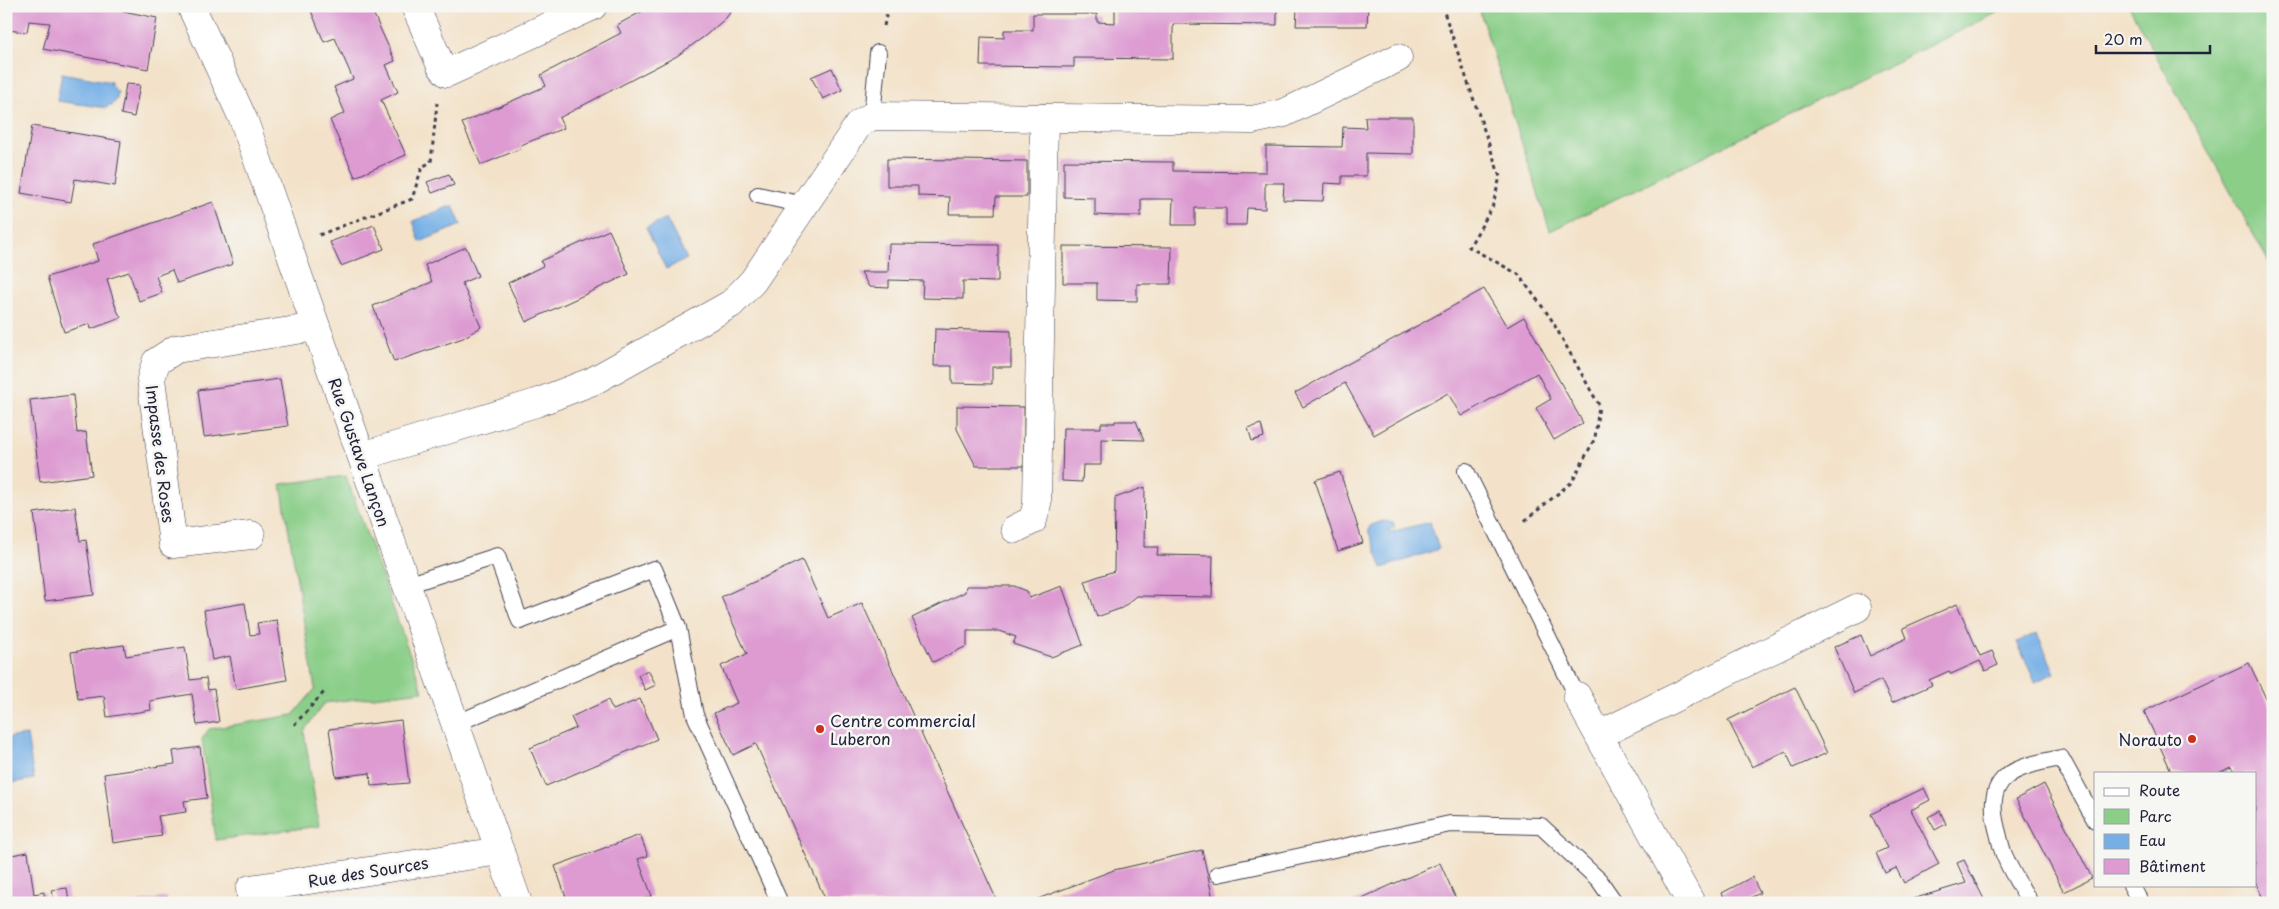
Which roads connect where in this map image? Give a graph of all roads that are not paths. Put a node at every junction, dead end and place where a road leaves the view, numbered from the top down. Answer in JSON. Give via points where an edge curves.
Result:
{"nodes":[{"id":1,"x":191,"y":6,"type":"edge"},
{"id":2,"x":415,"y":6,"type":"edge"},
{"id":3,"x":593,"y":6,"type":"edge"},
{"id":4,"x":878,"y":53,"type":"dead end"},
{"id":5,"x":1398,"y":58,"type":"dead end"},
{"id":6,"x":872,"y":116,"type":"junction"},
{"id":7,"x":1044,"y":118,"type":"junction"},
{"id":8,"x":758,"y":195,"type":"dead end"},
{"id":9,"x":804,"y":206,"type":"junction"},
{"id":10,"x":316,"y":327,"type":"junction"},
{"id":11,"x":362,"y":456,"type":"junction"},
{"id":12,"x":1466,"y":471,"type":"dead end"},
{"id":13,"x":1015,"y":529,"type":"dead end"},
{"id":14,"x":251,"y":535,"type":"dead end"},
{"id":15,"x":407,"y":585,"type":"junction"},
{"id":16,"x":1857,"y":608,"type":"dead end"},
{"id":17,"x":678,"y":628,"type":"junction"},
{"id":18,"x":1578,"y":696,"type":"joint"},
{"id":19,"x":455,"y":724,"type":"junction"},
{"id":20,"x":1599,"y":735,"type":"junction"},
{"id":21,"x":2094,"y":818,"type":"edge"},
{"id":22,"x":500,"y":851,"type":"junction"},
{"id":23,"x":1218,"y":874,"type":"dead end"},
{"id":24,"x":2132,"y":886,"type":"edge"},
{"id":25,"x":252,"y":903,"type":"edge"},
{"id":26,"x":518,"y":903,"type":"edge"},
{"id":27,"x":780,"y":903,"type":"edge"},
{"id":28,"x":1615,"y":903,"type":"edge"},
{"id":29,"x":1692,"y":903,"type":"edge"},
{"id":30,"x":2030,"y":903,"type":"edge"},
{"id":31,"x":2141,"y":903,"type":"edge"}],
"edges":[{"from":1,"to":10,"type":"street","name":"Rue Gustave Lançon","via":[[244,121]]},
{"from":2,"to":3,"type":"street","via":[[447,73]]},
{"from":4,"to":6,"type":"lane"},
{"from":5,"to":7,"type":"street","via":[[1284,113],[1252,120]]},
{"from":6,"to":7,"type":"street"},
{"from":6,"to":9,"type":"street","via":[[859,124]]},
{"from":7,"to":13,"type":"street","via":[[1037,504],[1033,520]]},
{"from":8,"to":9,"type":"lane"},
{"from":9,"to":11,"type":"street","via":[[753,281],[731,304],[593,381],[536,403]]},
{"from":10,"to":11,"type":"street","name":"Rue Gustave Lançon"},
{"from":10,"to":14,"type":"street","name":"Impasse des Roses","via":[[176,349],[156,362],[151,379],[173,544]]},
{"from":11,"to":15,"type":"street","name":"Rue Gustave Lançon"},
{"from":12,"to":18,"type":"lane"},
{"from":15,"to":17,"type":"lane","via":[[497,556],[520,621],[654,569]]},
{"from":15,"to":19,"type":"street","name":"Rue Gustave Lançon"},
{"from":16,"to":20,"type":"street"},
{"from":17,"to":19,"type":"lane"},
{"from":17,"to":27,"type":"lane","via":[[695,715]]},
{"from":18,"to":20,"type":"street"},
{"from":19,"to":22,"type":"street","name":"Rue Gustave Lançon"},
{"from":20,"to":29,"type":"street"},
{"from":21,"to":30,"type":"lane","via":[[2061,758],[2022,767],[1995,791],[1993,814],[2005,858]]},
{"from":22,"to":25,"type":"street","name":"Rue des Sources","via":[[250,889]]},
{"from":22,"to":26,"type":"street","name":"Rue Gustave Lançon"},
{"from":23,"to":28,"type":"lane","via":[[1450,824],[1541,826],[1599,880]]},
{"from":24,"to":31,"type":"lane"}]}
